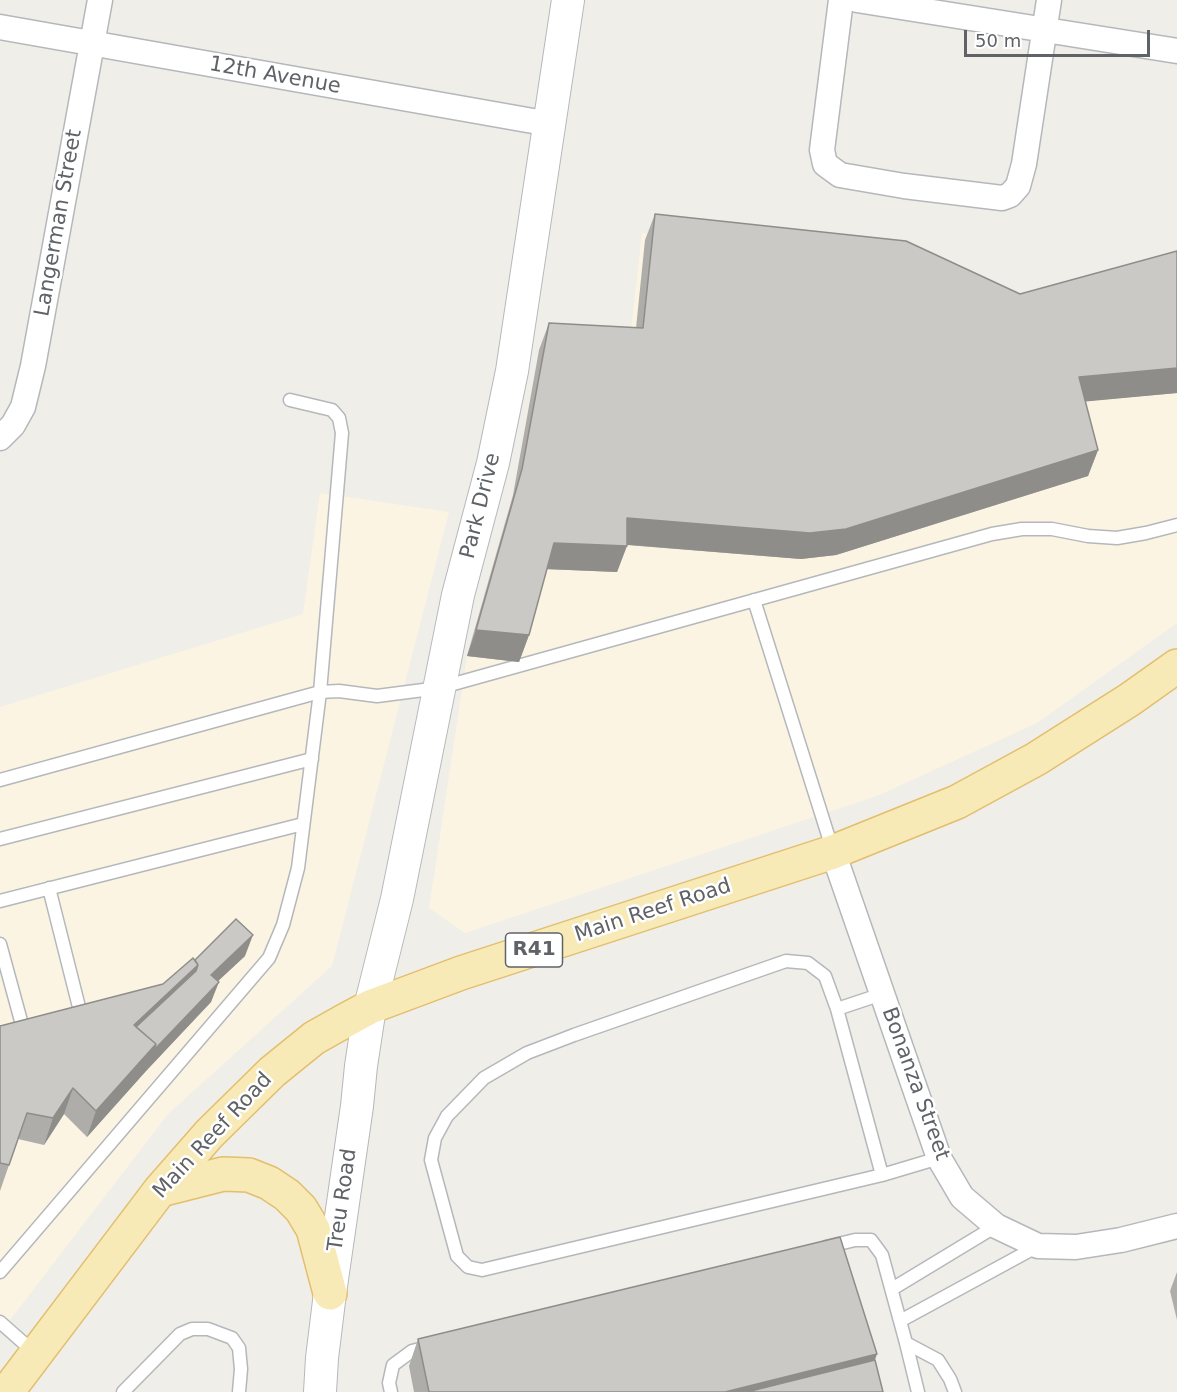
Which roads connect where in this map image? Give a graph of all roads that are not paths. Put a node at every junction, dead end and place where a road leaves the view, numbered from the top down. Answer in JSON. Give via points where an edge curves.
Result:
{"nodes":[{"id":1,"x":100,"y":0,"type":"edge"},
{"id":2,"x":568,"y":0,"type":"edge"},
{"id":3,"x":841,"y":0,"type":"edge"},
{"id":4,"x":857,"y":0,"type":"edge"},
{"id":5,"x":1049,"y":0,"type":"edge"},
{"id":6,"x":0,"y":27,"type":"edge"},
{"id":7,"x":1044,"y":29,"type":"junction"},
{"id":8,"x":91,"y":43,"type":"junction"},
{"id":9,"x":1177,"y":51,"type":"edge"},
{"id":10,"x":550,"y":124,"type":"junction"},
{"id":11,"x":290,"y":400,"type":"dead end"},
{"id":12,"x":0,"y":438,"type":"edge"},
{"id":13,"x":1177,"y":525,"type":"edge"},
{"id":14,"x":754,"y":600,"type":"junction"},
{"id":15,"x":1177,"y":666,"type":"edge"},
{"id":16,"x":439,"y":688,"type":"junction"},
{"id":17,"x":320,"y":692,"type":"junction"},
{"id":18,"x":312,"y":759,"type":"junction"},
{"id":19,"x":0,"y":780,"type":"edge"},
{"id":20,"x":303,"y":824,"type":"junction"},
{"id":21,"x":0,"y":839,"type":"edge"},
{"id":22,"x":834,"y":852,"type":"junction"},
{"id":23,"x":49,"y":888,"type":"junction"},
{"id":24,"x":0,"y":901,"type":"edge"},
{"id":25,"x":0,"y":944,"type":"edge"},
{"id":26,"x":882,"y":994,"type":"junction"},
{"id":27,"x":370,"y":1007,"type":"junction"},
{"id":28,"x":837,"y":1009,"type":"junction"},
{"id":29,"x":81,"y":1015,"type":"edge"},
{"id":30,"x":21,"y":1022,"type":"edge"},
{"id":31,"x":939,"y":1158,"type":"junction"},
{"id":32,"x":882,"y":1175,"type":"junction"},
{"id":33,"x":160,"y":1190,"type":"junction"},
{"id":34,"x":996,"y":1226,"type":"junction"},
{"id":35,"x":1177,"y":1226,"type":"edge"},
{"id":36,"x":1038,"y":1246,"type":"junction"},
{"id":37,"x":809,"y":1251,"type":"edge"},
{"id":38,"x":0,"y":1272,"type":"edge"},
{"id":39,"x":892,"y":1288,"type":"junction"},
{"id":40,"x":330,"y":1293,"type":"junction"},
{"id":41,"x":900,"y":1321,"type":"junction"},
{"id":42,"x":0,"y":1322,"type":"edge"},
{"id":43,"x":906,"y":1343,"type":"junction"},
{"id":44,"x":435,"y":1346,"type":"edge"},
{"id":45,"x":36,"y":1354,"type":"junction"},
{"id":46,"x":6,"y":1392,"type":"edge"},
{"id":47,"x":123,"y":1392,"type":"edge"},
{"id":48,"x":239,"y":1392,"type":"edge"},
{"id":49,"x":320,"y":1392,"type":"edge"},
{"id":50,"x":391,"y":1392,"type":"edge"},
{"id":51,"x":918,"y":1392,"type":"edge"},
{"id":52,"x":955,"y":1392,"type":"edge"}],
"edges":[{"from":1,"to":8,"type":"street","name":"Langerman Street"},
{"from":2,"to":10,"type":"street","name":"Park Drive"},
{"from":3,"to":7,"type":"street","via":[[822,150],[825,164],[840,175],[904,186],[990,197],[1010,195],[1024,164]]},
{"from":4,"to":7,"type":"street"},
{"from":5,"to":7,"type":"street"},
{"from":6,"to":8,"type":"street","name":"12th Avenue"},
{"from":7,"to":9,"type":"street"},
{"from":8,"to":10,"type":"street","name":"12th Avenue"},
{"from":8,"to":12,"type":"street","name":"Langerman Street","via":[[33,366],[23,407],[13,426]]},
{"from":10,"to":16,"type":"street","name":"Park Drive","via":[[512,372]]},
{"from":11,"to":17,"type":"lane","via":[[332,410],[339,418],[342,433]]},
{"from":13,"to":14,"type":"lane","via":[[1117,538],[1052,529],[1012,530]]},
{"from":14,"to":16,"type":"lane"},
{"from":14,"to":22,"type":"lane"},
{"from":15,"to":22,"type":"main road","name":"Main Reef Road","number":"R41","via":[[1036,759],[957,802]]},
{"from":16,"to":17,"type":"lane","via":[[377,696]]},
{"from":16,"to":27,"type":"street","name":"Park Drive","via":[[397,900]]},
{"from":17,"to":18,"type":"lane"},
{"from":17,"to":19,"type":"lane"},
{"from":18,"to":20,"type":"lane"},
{"from":18,"to":21,"type":"lane"},
{"from":20,"to":23,"type":"lane"},
{"from":20,"to":38,"type":"lane","via":[[298,868],[283,926],[269,958]]},
{"from":22,"to":26,"type":"street","name":"Bonanza Street"},
{"from":22,"to":27,"type":"main road","name":"Main Reef Road","number":"R41","via":[[461,973]]},
{"from":23,"to":24,"type":"lane"},
{"from":23,"to":29,"type":"lane"},
{"from":25,"to":30,"type":"lane"},
{"from":26,"to":28,"type":"lane"},
{"from":26,"to":31,"type":"street","name":"Bonanza Street"},
{"from":27,"to":33,"type":"main road","name":"Main Reef Road","number":"R41","via":[[314,1038],[272,1072],[209,1134]]},
{"from":27,"to":40,"type":"street","name":"Treu Road"},
{"from":28,"to":32,"type":"lane"},
{"from":28,"to":32,"type":"lane","via":[[825,976],[808,963],[786,961],[574,1035],[528,1053],[484,1078],[447,1116],[435,1138],[431,1160],[457,1256],[468,1267],[482,1270]]},
{"from":31,"to":32,"type":"lane"},
{"from":31,"to":34,"type":"street","name":"Bonanza Street","via":[[963,1197]]},
{"from":33,"to":40,"type":"main road","via":[[223,1174],[249,1175],[269,1183],[301,1209],[313,1229]]},
{"from":33,"to":45,"type":"main road","name":"Main Reef Road","number":"R41"},
{"from":34,"to":36,"type":"street","name":"Bonanza Street"},
{"from":34,"to":39,"type":"lane"},
{"from":35,"to":36,"type":"street","name":"Bonanza Street","via":[[1076,1247]]},
{"from":36,"to":41,"type":"lane"},
{"from":37,"to":39,"type":"lane","via":[[871,1240],[882,1255]]},
{"from":39,"to":41,"type":"lane"},
{"from":40,"to":49,"type":"street","name":"Treu Road"},
{"from":41,"to":43,"type":"lane"},
{"from":42,"to":45,"type":"lane"},
{"from":43,"to":51,"type":"lane"},
{"from":43,"to":52,"type":"lane","via":[[938,1360]]},
{"from":44,"to":50,"type":"lane","via":[[412,1351],[393,1365]]},
{"from":45,"to":46,"type":"main road","name":"Main Reef Road","number":"R41"},
{"from":47,"to":48,"type":"lane","via":[[180,1334],[192,1329],[208,1329],[232,1338],[239,1348]]}]}
